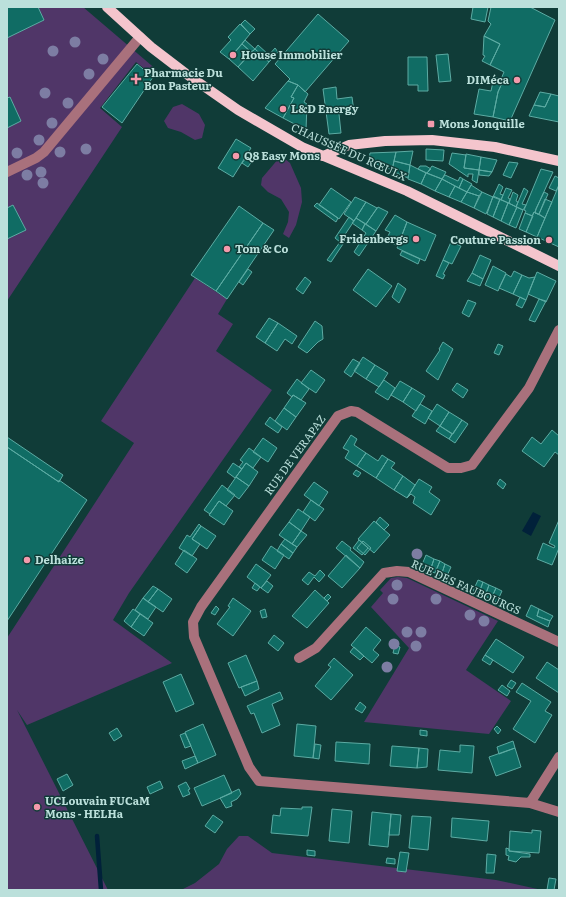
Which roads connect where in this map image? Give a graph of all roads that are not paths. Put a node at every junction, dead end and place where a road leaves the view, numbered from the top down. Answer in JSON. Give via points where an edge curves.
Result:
{"nodes":[{"id":1,"x":106,"y":7,"type":"edge"},
{"id":2,"x":140,"y":37,"type":"junction"},
{"id":3,"x":323,"y":156,"type":"junction"},
{"id":4,"x":559,"y":161,"type":"edge"},
{"id":5,"x":7,"y":172,"type":"edge"},
{"id":6,"x":559,"y":266,"type":"edge"},
{"id":7,"x":559,"y":330,"type":"edge"},
{"id":8,"x":559,"y":642,"type":"edge"},
{"id":9,"x":299,"y":658,"type":"dead end"},
{"id":10,"x":559,"y":758,"type":"edge"},
{"id":11,"x":530,"y":803,"type":"junction"},
{"id":12,"x":559,"y":812,"type":"edge"}],
"edges":[{"from":1,"to":2,"type":"main road","name":"CHAUSSÉE DU RŒULX"},
{"from":2,"to":3,"type":"main road","name":"CHAUSSÉE DU RŒULX","via":[[185,74],[232,106]]},
{"from":2,"to":5,"type":"street","via":[[44,152]]},
{"from":3,"to":4,"type":"main road","via":[[349,145],[432,140],[495,147]]},
{"from":3,"to":6,"type":"main road","name":"CHAUSSÉE DU RŒULX","via":[[407,191]]},
{"from":7,"to":11,"type":"street","name":"RUE DE VERAPAZ","via":[[529,388],[472,465],[448,468],[357,412],[351,411],[338,416],[201,606],[193,622],[194,638],[249,767],[259,781]]},
{"from":8,"to":9,"type":"street","name":"RUE DES FAUBOURGS","via":[[409,572],[397,571],[384,573],[316,648]]},
{"from":10,"to":11,"type":"street"},
{"from":11,"to":12,"type":"street"}]}
